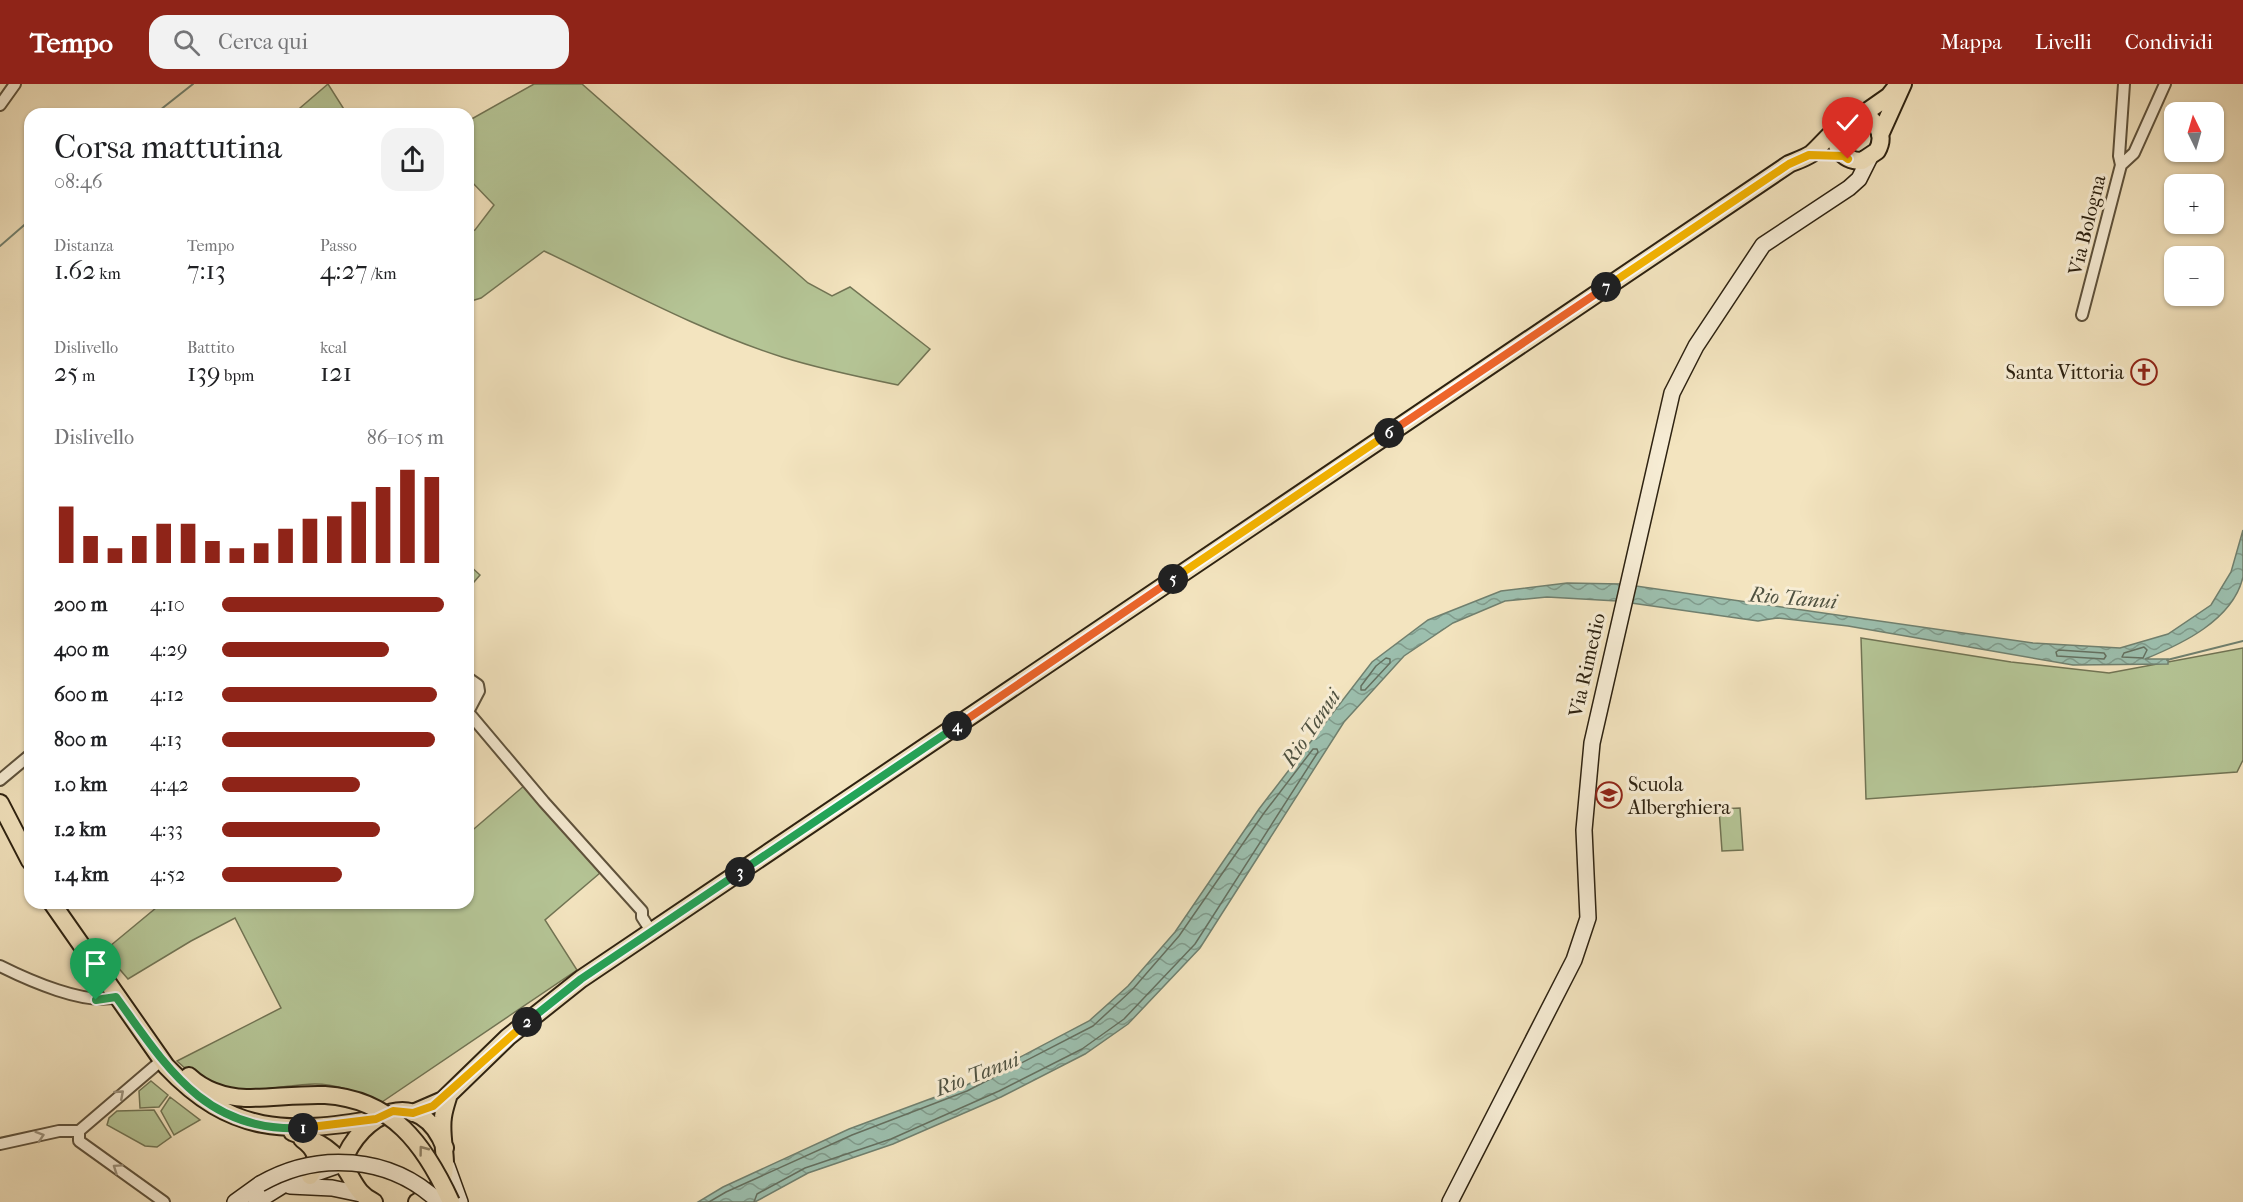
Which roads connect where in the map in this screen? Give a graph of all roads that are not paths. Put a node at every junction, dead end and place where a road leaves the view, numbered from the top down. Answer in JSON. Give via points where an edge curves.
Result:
{"nodes":[{"id":1,"x":15,"y":84,"type":"edge"},
{"id":2,"x":1901,"y":84,"type":"edge"},
{"id":3,"x":2124,"y":84,"type":"edge"},
{"id":4,"x":2165,"y":84,"type":"edge"},
{"id":5,"x":1,"y":101,"type":"edge"},
{"id":6,"x":1859,"y":117,"type":"junction"},
{"id":7,"x":1839,"y":126,"type":"junction"},
{"id":8,"x":1880,"y":135,"type":"junction"},
{"id":9,"x":1809,"y":155,"type":"junction"},
{"id":10,"x":1855,"y":159,"type":"junction"},
{"id":11,"x":2121,"y":165,"type":"junction"},
{"id":12,"x":2082,"y":315,"type":"dead end"},
{"id":13,"x":474,"y":682,"type":"edge"},
{"id":14,"x":474,"y":702,"type":"edge"},
{"id":15,"x":474,"y":719,"type":"edge"},
{"id":16,"x":24,"y":760,"type":"edge"},
{"id":17,"x":0,"y":780,"type":"edge"},
{"id":18,"x":0,"y":803,"type":"edge"},
{"id":19,"x":24,"y":849,"type":"edge"},
{"id":20,"x":56,"y":909,"type":"edge"},
{"id":21,"x":651,"y":931,"type":"junction"},
{"id":22,"x":0,"y":966,"type":"edge"},
{"id":23,"x":116,"y":997,"type":"junction"},
{"id":24,"x":152,"y":1045,"type":"junction"},
{"id":25,"x":162,"y":1060,"type":"junction"},
{"id":26,"x":449,"y":1094,"type":"junction"},
{"id":27,"x":413,"y":1113,"type":"junction"},
{"id":28,"x":376,"y":1119,"type":"junction"},
{"id":29,"x":79,"y":1131,"type":"junction"},
{"id":30,"x":290,"y":1131,"type":"junction"},
{"id":31,"x":0,"y":1144,"type":"edge"},
{"id":32,"x":445,"y":1148,"type":"junction"},
{"id":33,"x":342,"y":1164,"type":"junction"},
{"id":34,"x":447,"y":1166,"type":"junction"},
{"id":35,"x":310,"y":1176,"type":"junction"},
{"id":36,"x":267,"y":1188,"type":"junction"},
{"id":37,"x":368,"y":1198,"type":"edge"},
{"id":38,"x":164,"y":1202,"type":"edge"},
{"id":39,"x":236,"y":1202,"type":"edge"},
{"id":40,"x":256,"y":1202,"type":"edge"},
{"id":41,"x":417,"y":1202,"type":"edge"},
{"id":42,"x":439,"y":1202,"type":"edge"},
{"id":43,"x":451,"y":1202,"type":"edge"},
{"id":44,"x":460,"y":1202,"type":"edge"},
{"id":45,"x":1450,"y":1202,"type":"edge"}],
"edges":[{"from":1,"to":5,"type":"street"},
{"from":2,"to":6,"type":"main road"},
{"from":2,"to":8,"type":"main road"},
{"from":3,"to":11,"type":"street"},
{"from":4,"to":11,"type":"street","name":"Via Bologna","via":[[2134,153]]},
{"from":6,"to":7,"type":"main road","via":[[1848,118]]},
{"from":6,"to":8,"type":"main road","via":[[1873,122]]},
{"from":7,"to":9,"type":"main road"},
{"from":7,"to":10,"type":"main road","via":[[1835,142]]},
{"from":8,"to":10,"type":"main road","via":[[1877,151]]},
{"from":9,"to":10,"type":"main road"},
{"from":9,"to":21,"type":"main road","via":[[1770,177]]},
{"from":10,"to":45,"type":"street","name":"Via Rimedio","via":[[1852,184],[1763,245],[1680,375],[1665,416],[1588,766],[1584,830],[1588,918],[1566,977]]},
{"from":11,"to":12,"type":"street","name":"Via Bologna"},
{"from":13,"to":14,"type":"street","via":[[480,691]]},
{"from":15,"to":21,"type":"street","via":[[642,911]]},
{"from":16,"to":17,"type":"street"},
{"from":18,"to":19,"type":"main road"},
{"from":20,"to":23,"type":"main road"},
{"from":21,"to":26,"type":"main road","via":[[581,979],[508,1037]]},
{"from":22,"to":23,"type":"street","via":[[81,996],[96,1000]]},
{"from":23,"to":24,"type":"main road"},
{"from":24,"to":25,"type":"main road"},
{"from":43,"to":24,"type":"main road","one_way":true,"bridge":true,"via":[[420,1145],[380,1111],[336,1096],[246,1098],[205,1088]]},
{"from":29,"to":25,"type":"street","one_way":true},
{"from":25,"to":30,"type":"main road","via":[[187,1088],[223,1113]]},
{"from":26,"to":27,"type":"main road","via":[[433,1106]]},
{"from":26,"to":32,"type":"main road","via":[[442,1118]]},
{"from":27,"to":28,"type":"main road","via":[[393,1111]]},
{"from":27,"to":32,"type":"main road","via":[[435,1127]]},
{"from":28,"to":30,"type":"main road"},
{"from":28,"to":33,"type":"main road","via":[[359,1132]]},
{"from":31,"to":29,"type":"street","one_way":true,"via":[[59,1131]]},
{"from":38,"to":29,"type":"street","one_way":true,"via":[[82,1143]]},
{"from":30,"to":33,"type":"main road","via":[[311,1137]]},
{"from":30,"to":35,"type":"main road","via":[[316,1154]]},
{"from":32,"to":34,"type":"main road"},
{"from":33,"to":35,"type":"street"},
{"from":33,"to":37,"type":"main road"},
{"from":34,"to":41,"type":"main road","via":[[437,1187]]},
{"from":34,"to":44,"type":"street"},
{"from":35,"to":36,"type":"street"},
{"from":36,"to":37,"type":"street","via":[[300,1185],[348,1190]]},
{"from":36,"to":39,"type":"street"},
{"from":36,"to":40,"type":"street"},
{"from":36,"to":42,"type":"street","bridge":true,"via":[[305,1164],[345,1162],[394,1173]]}]}
